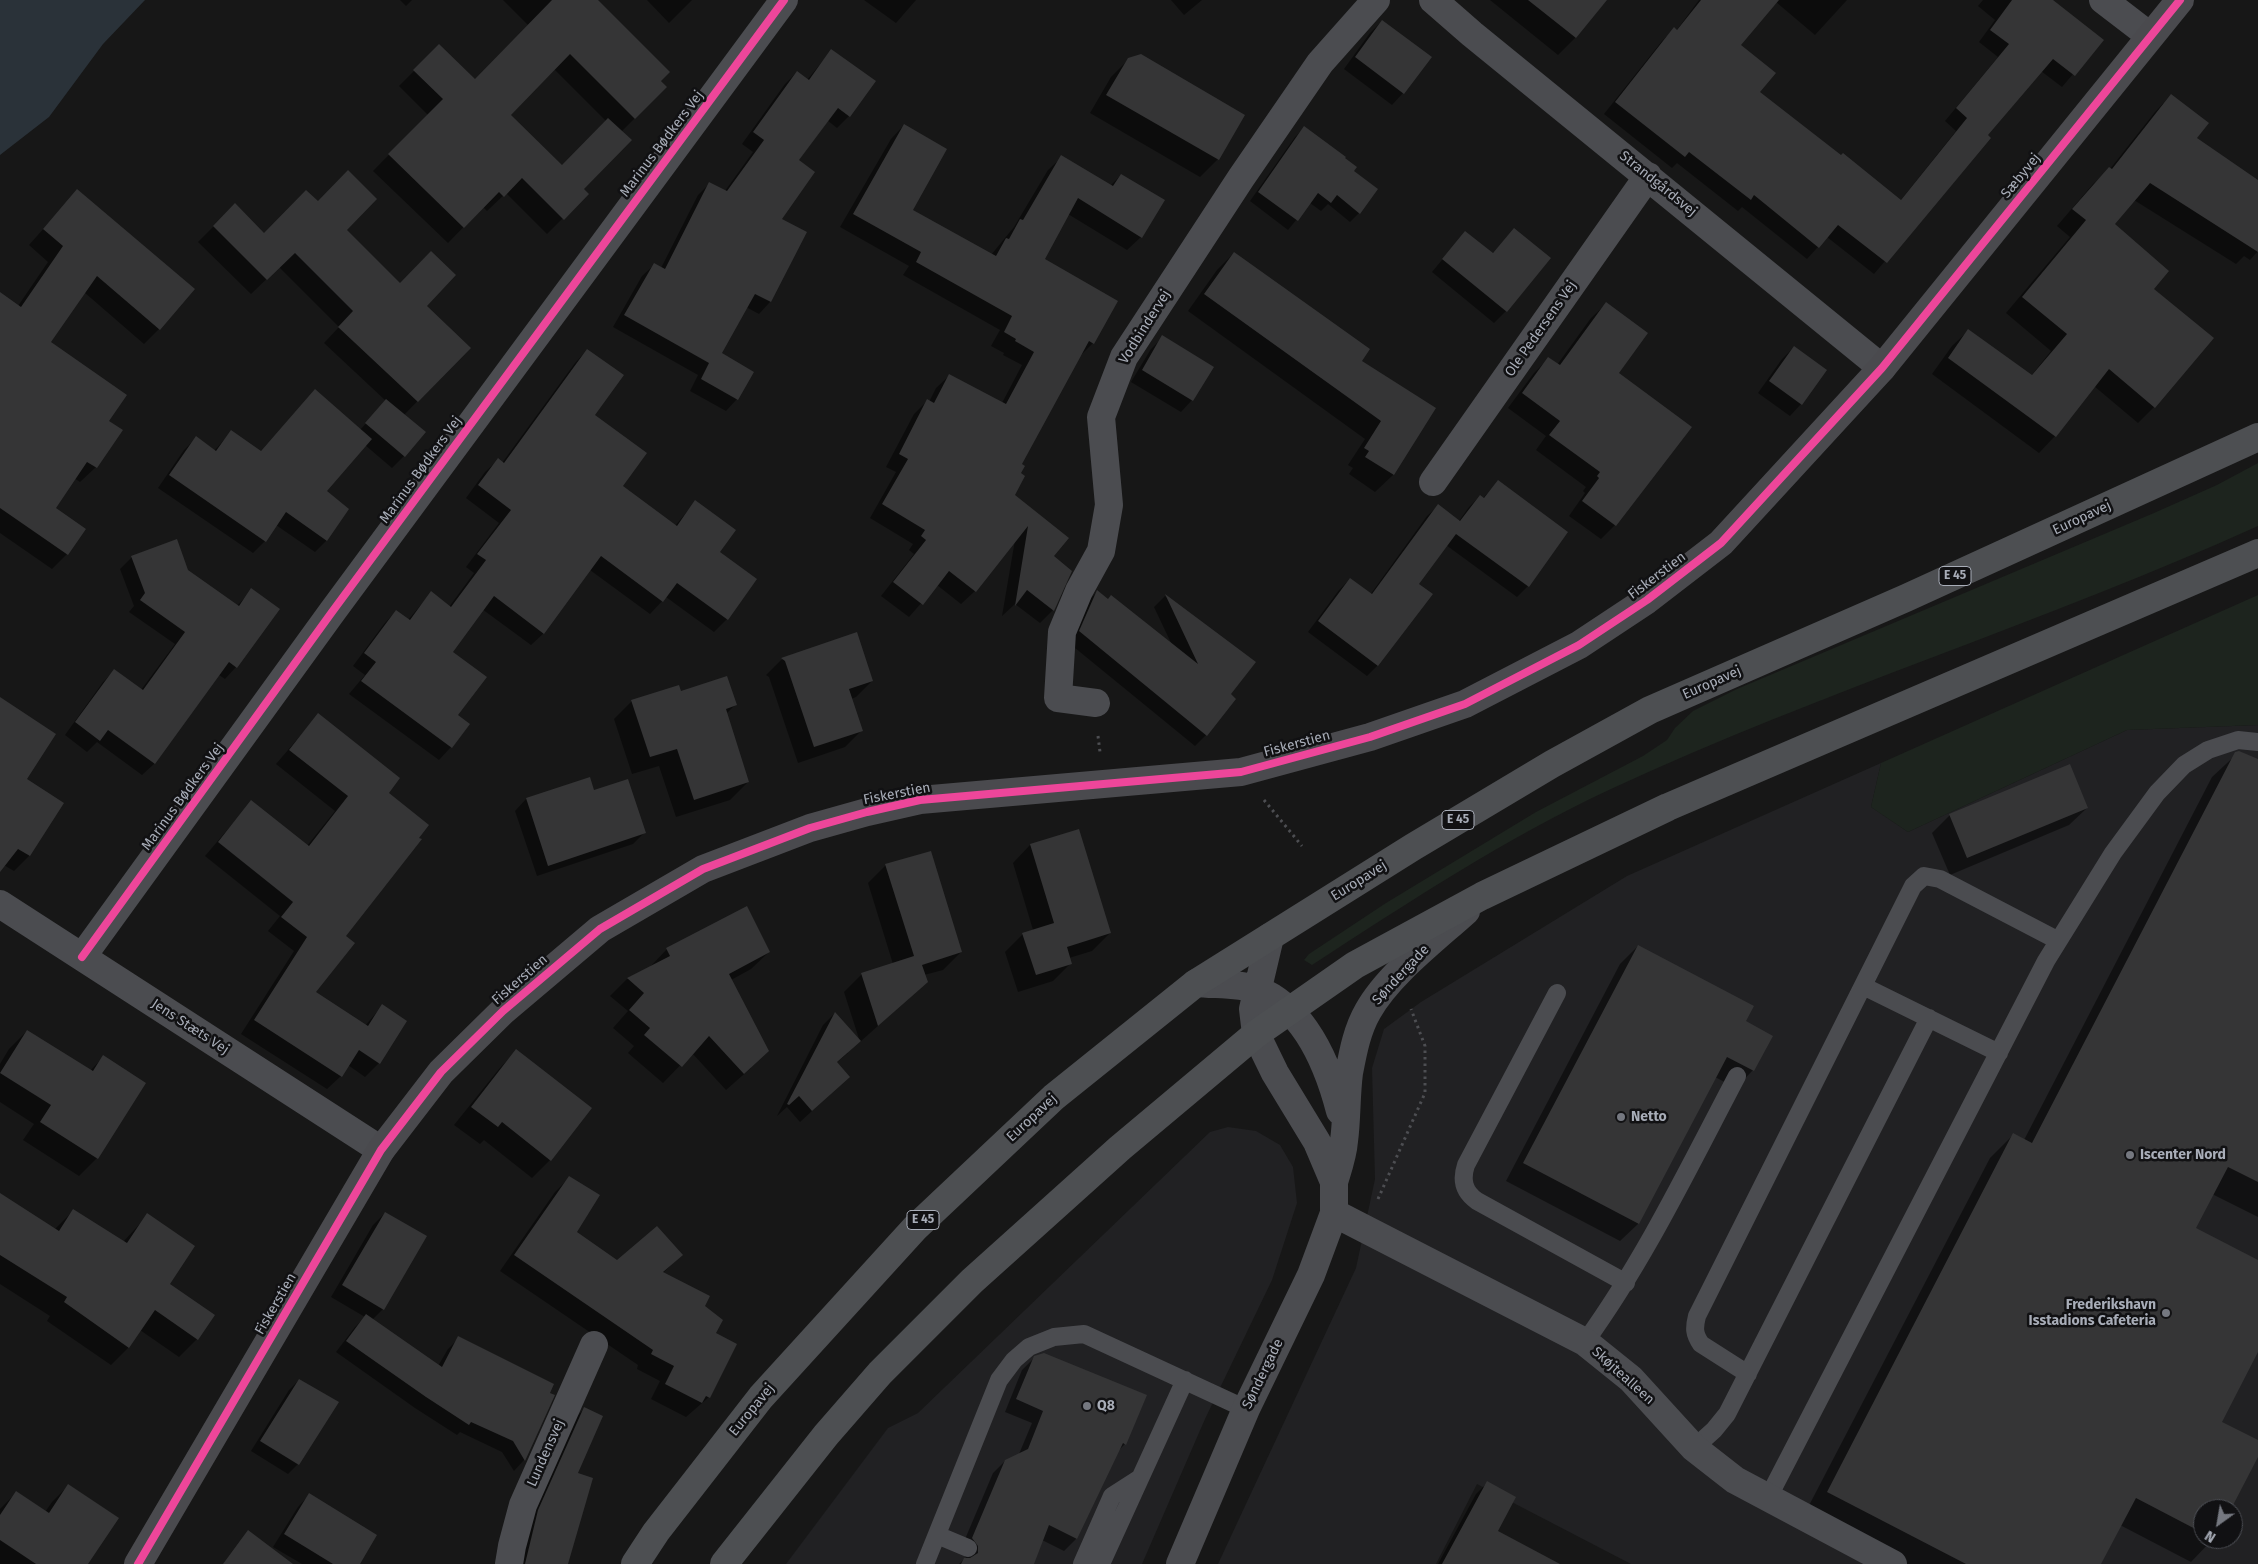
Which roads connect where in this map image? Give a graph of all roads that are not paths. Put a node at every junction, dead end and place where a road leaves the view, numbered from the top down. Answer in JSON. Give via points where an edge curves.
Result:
{"nodes":[{"id":1,"x":784,"y":0,"type":"edge"},
{"id":2,"x":1376,"y":0,"type":"edge"},
{"id":3,"x":1433,"y":0,"type":"edge"},
{"id":4,"x":2103,"y":0,"type":"edge"},
{"id":5,"x":2180,"y":0,"type":"edge"},
{"id":6,"x":2150,"y":36,"type":"junction"},
{"id":7,"x":1648,"y":176,"type":"junction"},
{"id":8,"x":1882,"y":368,"type":"junction"},
{"id":9,"x":2258,"y":437,"type":"edge"},
{"id":10,"x":1433,"y":482,"type":"dead end"},
{"id":11,"x":2258,"y":553,"type":"edge"},
{"id":12,"x":1096,"y":703,"type":"road end"},
{"id":13,"x":2258,"y":742,"type":"edge"},
{"id":14,"x":1482,"y":896,"type":"junction"},
{"id":15,"x":0,"y":904,"type":"edge"},
{"id":16,"x":1270,"y":936,"type":"junction"},
{"id":17,"x":2057,"y":940,"type":"junction"},
{"id":18,"x":82,"y":957,"type":"junction"},
{"id":19,"x":1196,"y":983,"type":"junction"},
{"id":20,"x":1863,"y":986,"type":"junction"},
{"id":21,"x":1257,"y":990,"type":"junction"},
{"id":22,"x":1556,"y":993,"type":"dead end"},
{"id":23,"x":1290,"y":1011,"type":"junction"},
{"id":24,"x":1928,"y":1018,"type":"junction"},
{"id":25,"x":1256,"y":1034,"type":"junction"},
{"id":26,"x":1999,"y":1053,"type":"junction"},
{"id":27,"x":1737,"y":1076,"type":"dead end"},
{"id":28,"x":1345,"y":1132,"type":"junction"},
{"id":29,"x":381,"y":1150,"type":"junction"},
{"id":30,"x":1334,"y":1182,"type":"junction"},
{"id":31,"x":1334,"y":1213,"type":"junction"},
{"id":32,"x":1626,"y":1284,"type":"junction"},
{"id":33,"x":1585,"y":1342,"type":"junction"},
{"id":34,"x":594,"y":1345,"type":"dead end"},
{"id":35,"x":1748,"y":1374,"type":"junction"},
{"id":36,"x":1185,"y":1380,"type":"junction"},
{"id":37,"x":1246,"y":1409,"type":"junction"},
{"id":38,"x":1694,"y":1448,"type":"junction"},
{"id":39,"x":1140,"y":1478,"type":"junction"},
{"id":40,"x":1768,"y":1498,"type":"junction"},
{"id":41,"x":937,"y":1535,"type":"junction"},
{"id":42,"x":968,"y":1548,"type":"dead end"},
{"id":43,"x":138,"y":1564,"type":"edge"},
{"id":44,"x":509,"y":1564,"type":"edge"},
{"id":45,"x":634,"y":1564,"type":"edge"},
{"id":46,"x":724,"y":1564,"type":"edge"},
{"id":47,"x":925,"y":1564,"type":"edge"},
{"id":48,"x":1082,"y":1564,"type":"edge"},
{"id":49,"x":1101,"y":1564,"type":"edge"},
{"id":50,"x":1180,"y":1564,"type":"edge"},
{"id":51,"x":1893,"y":1564,"type":"edge"}],
"edges":[{"from":1,"to":18,"type":"street","name":"Marinus Bødkers Vej"},
{"from":2,"to":12,"type":"street","name":"Vodbindervej","via":[[1320,63],[1124,357],[1101,417],[1109,504],[1101,551],[1062,632],[1058,698]]},
{"from":3,"to":7,"type":"street","name":"Strandgårdsvej"},
{"from":4,"to":6,"type":"street"},
{"from":5,"to":6,"type":"street","name":"Sæbyvej"},
{"from":6,"to":8,"type":"street","name":"Sæbyvej"},
{"from":7,"to":8,"type":"street","name":"Strandgårdsvej"},
{"from":7,"to":10,"type":"street","name":"Ole Pedersens Vej"},
{"from":8,"to":29,"type":"street","name":"Fiskerstien","via":[[1721,543],[1647,600],[1579,645],[1464,704],[1370,737],[1241,772],[920,800],[810,828],[703,869],[600,929],[503,1011],[441,1072]]},
{"from":9,"to":16,"type":"main road","name":"Europavej","number":"E 45","via":[[1906,598],[1650,710],[1552,764]]},
{"from":11,"to":14,"type":"main road","via":[[1668,807]]},
{"from":13,"to":17,"type":"lane","via":[[2238,740],[2208,750],[2184,765],[2157,793],[2113,852]]},
{"from":14,"to":23,"type":"main road","via":[[1355,965]]},
{"from":14,"to":28,"type":"street","name":"Søndergade","via":[[1420,952],[1382,991],[1368,1011],[1358,1032],[1349,1075]]},
{"from":15,"to":18,"type":"street","name":"Jens Stæts Vej"},
{"from":16,"to":19,"type":"main road","name":"Europavej","number":"E 45"},
{"from":16,"to":21,"type":"street","name":"Søndergade"},
{"from":17,"to":20,"type":"lane","via":[[1940,878],[1924,876],[1913,886]]},
{"from":17,"to":26,"type":"lane"},
{"from":18,"to":29,"type":"street","name":"Jens Stæts Vej"},
{"from":19,"to":21,"type":"street","name":"Søndergade"},
{"from":19,"to":45,"type":"main road","name":"Europavej","number":"E 45","via":[[1054,1097],[914,1228],[761,1397]]},
{"from":20,"to":24,"type":"lane"},
{"from":20,"to":35,"type":"lane","via":[[1697,1316],[1694,1327],[1701,1344]]},
{"from":21,"to":23,"type":"street","name":"Søndergade"},
{"from":21,"to":25,"type":"street","name":"Søndergade","via":[[1253,1010]]},
{"from":22,"to":32,"type":"lane","via":[[1466,1165],[1463,1181],[1477,1202]]},
{"from":23,"to":25,"type":"main road"},
{"from":23,"to":28,"type":"street","name":"Søndergade","via":[[1322,1058],[1333,1084]]},
{"from":24,"to":26,"type":"lane"},
{"from":24,"to":35,"type":"lane"},
{"from":25,"to":30,"type":"street","name":"Søndergade","via":[[1275,1073],[1317,1142]]},
{"from":25,"to":46,"type":"main road","via":[[1120,1148],[959,1294],[880,1373],[826,1435]]},
{"from":26,"to":40,"type":"lane"},
{"from":27,"to":32,"type":"lane"},
{"from":28,"to":30,"type":"street","name":"Søndergade"},
{"from":29,"to":43,"type":"street","name":"Fiskerstien"},
{"from":30,"to":31,"type":"street","name":"Søndergade"},
{"from":31,"to":33,"type":"street","name":"Skøjtealleen"},
{"from":31,"to":37,"type":"street","name":"Søndergade","via":[[1312,1274]]},
{"from":32,"to":33,"type":"lane"},
{"from":33,"to":38,"type":"street","name":"Skøjtealleen","via":[[1631,1379]]},
{"from":34,"to":44,"type":"street","name":"Lundensvej","via":[[523,1505]]},
{"from":35,"to":38,"type":"lane","via":[[1721,1422]]},
{"from":36,"to":37,"type":"lane"},
{"from":36,"to":39,"type":"lane"},
{"from":36,"to":41,"type":"lane","via":[[1084,1334],[1054,1337],[1029,1347],[999,1380]]},
{"from":37,"to":50,"type":"street","name":"Søndergade"},
{"from":38,"to":40,"type":"street","name":"Skøjtealleen","via":[[1728,1475]]},
{"from":39,"to":48,"type":"lane","via":[[1112,1496]]},
{"from":39,"to":49,"type":"lane"},
{"from":40,"to":51,"type":"street","name":"Skøjtealleen"},
{"from":41,"to":42,"type":"lane"},
{"from":41,"to":47,"type":"lane"}]}
